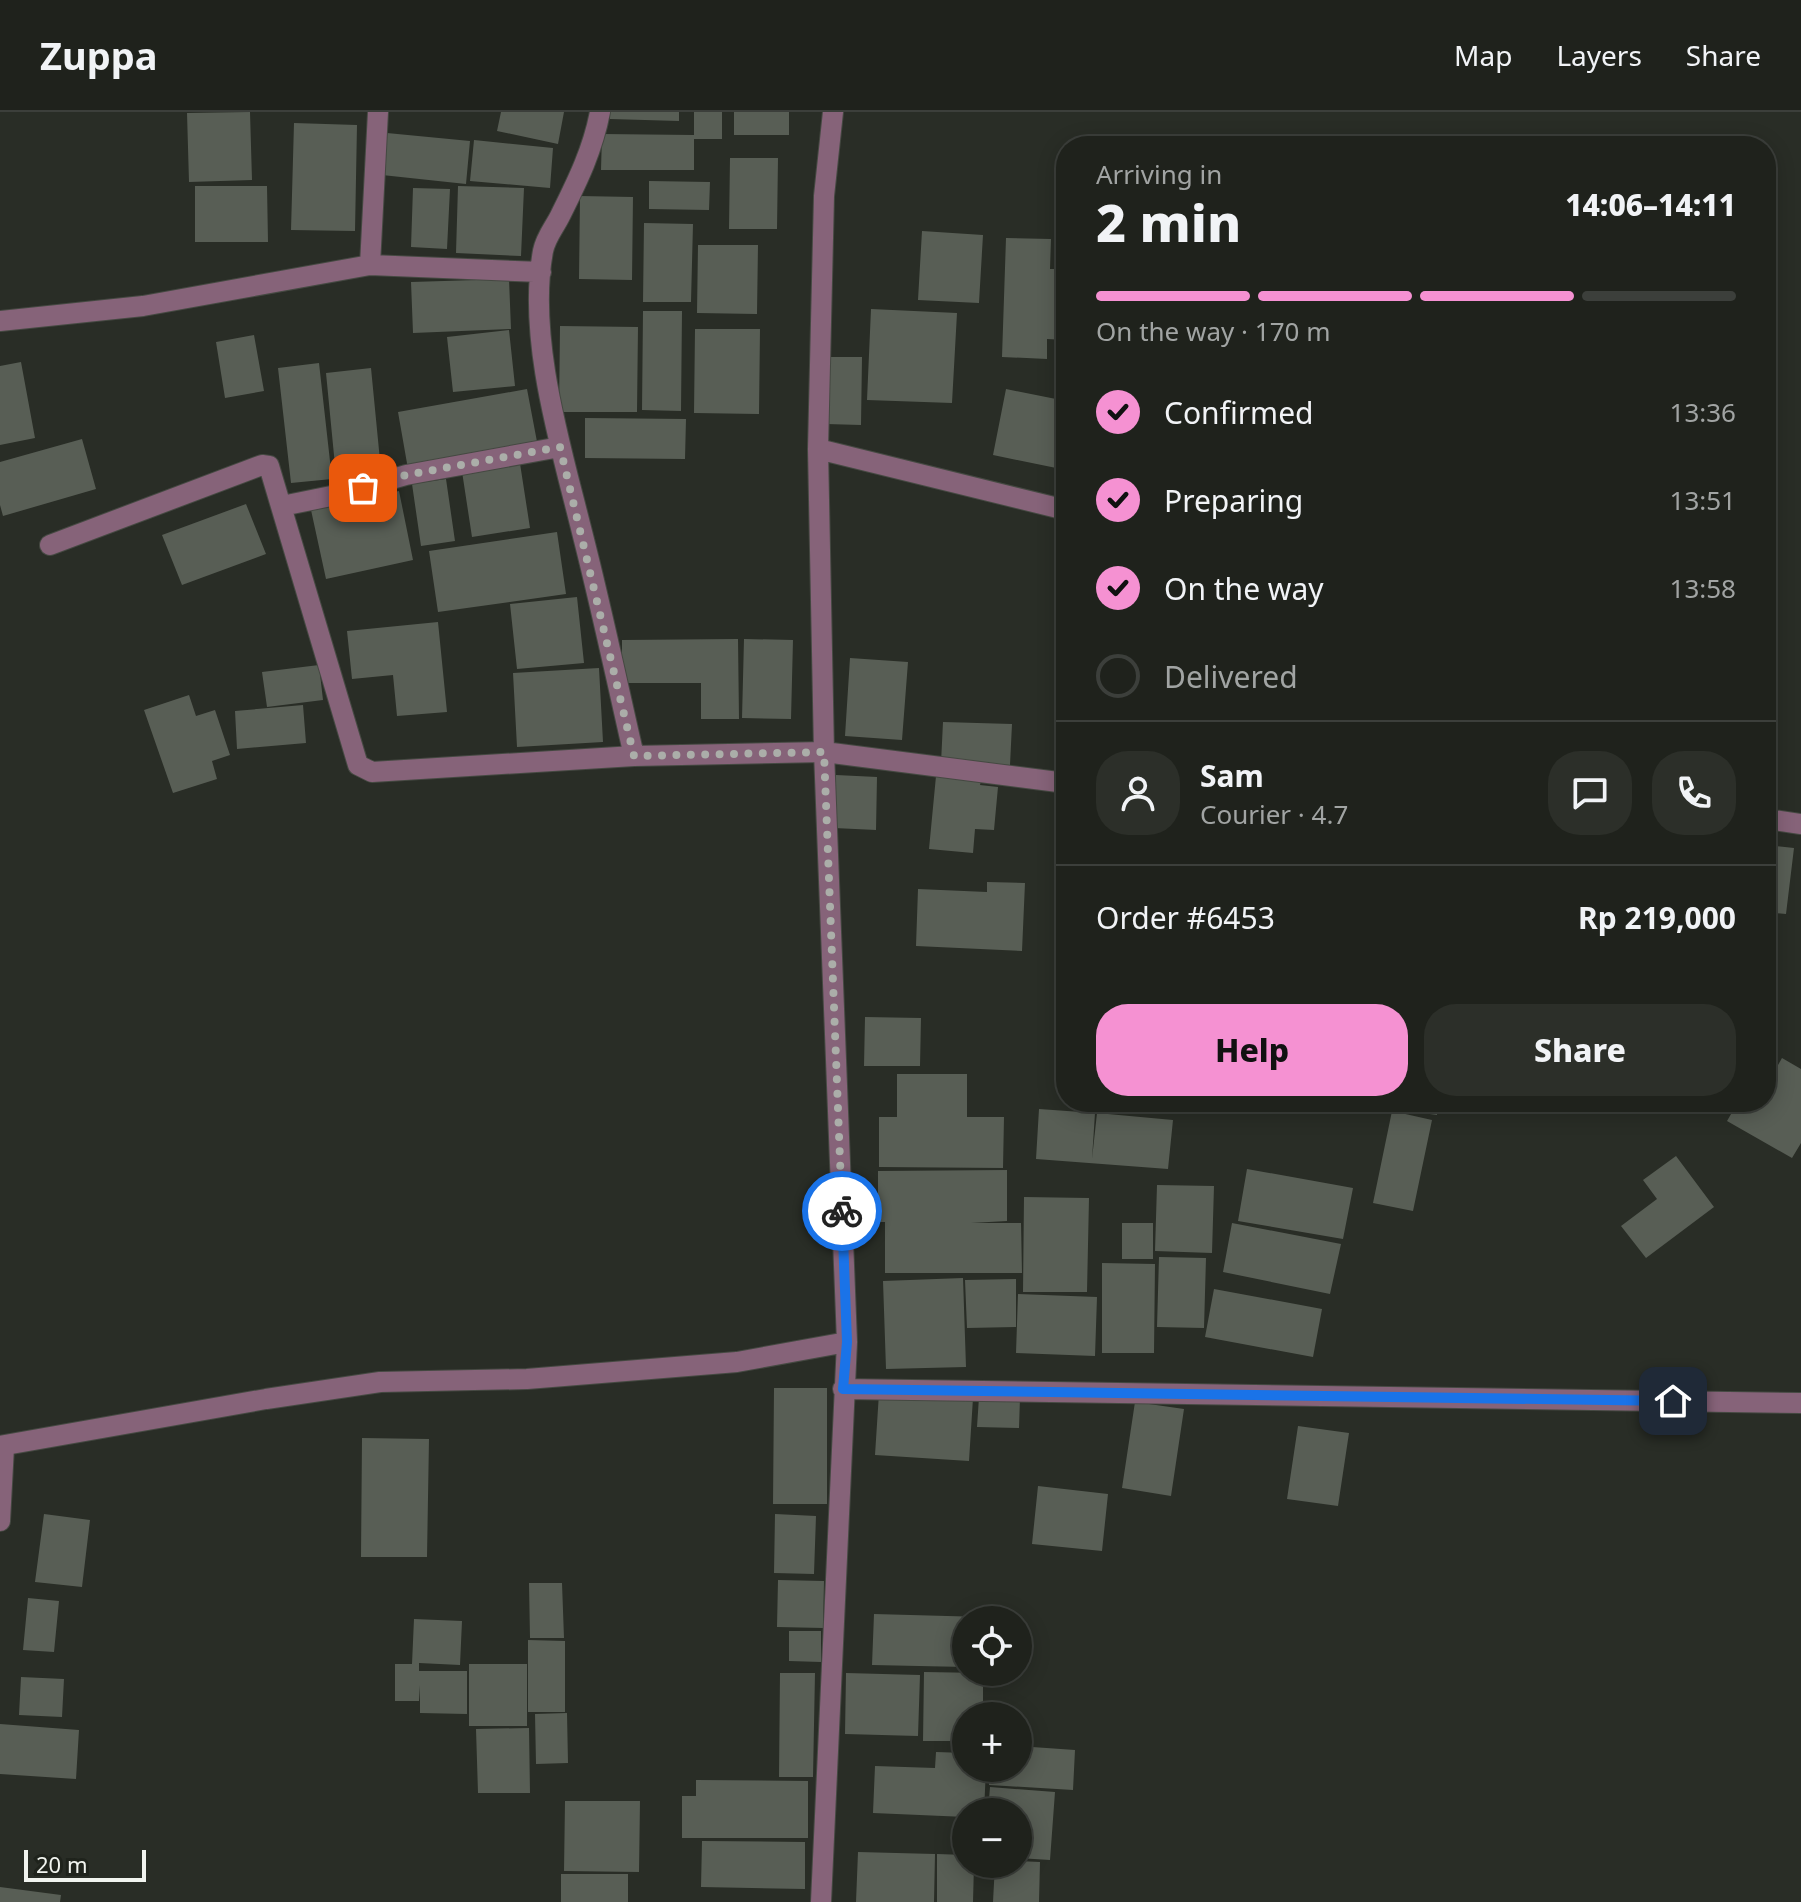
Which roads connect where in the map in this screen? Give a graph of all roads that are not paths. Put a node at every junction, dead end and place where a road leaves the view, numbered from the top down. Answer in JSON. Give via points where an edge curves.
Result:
{"nodes":[{"id":1,"x":378,"y":112,"type":"edge"},
{"id":2,"x":600,"y":112,"type":"edge"},
{"id":3,"x":833,"y":112,"type":"edge"},
{"id":4,"x":370,"y":265,"type":"junction"},
{"id":5,"x":541,"y":272,"type":"junction"},
{"id":6,"x":0,"y":321,"type":"edge"},
{"id":7,"x":560,"y":447,"type":"junction"},
{"id":8,"x":818,"y":449,"type":"junction"},
{"id":9,"x":282,"y":506,"type":"junction"},
{"id":10,"x":1056,"y":508,"type":"edge"},
{"id":11,"x":50,"y":545,"type":"dead end"},
{"id":12,"x":824,"y":752,"type":"junction"},
{"id":13,"x":634,"y":756,"type":"junction"},
{"id":14,"x":1056,"y":782,"type":"edge"},
{"id":15,"x":1776,"y":820,"type":"edge"},
{"id":16,"x":1801,"y":824,"type":"edge"},
{"id":17,"x":847,"y":1342,"type":"junction"},
{"id":18,"x":843,"y":1389,"type":"junction"},
{"id":19,"x":1801,"y":1403,"type":"edge"},
{"id":20,"x":2,"y":1446,"type":"edge"},
{"id":21,"x":0,"y":1521,"type":"edge"},
{"id":22,"x":821,"y":1902,"type":"edge"}],
"edges":[{"from":1,"to":4,"type":"street"},
{"from":2,"to":5,"type":"street","via":[[587,160],[547,236]]},
{"from":3,"to":8,"type":"street","via":[[824,196]]},
{"from":4,"to":5,"type":"street"},
{"from":4,"to":6,"type":"street","via":[[143,306]]},
{"from":5,"to":7,"type":"street","via":[[543,351]]},
{"from":7,"to":9,"type":"street","via":[[406,475]]},
{"from":7,"to":13,"type":"street"},
{"from":8,"to":10,"type":"street"},
{"from":8,"to":12,"type":"street"},
{"from":9,"to":11,"type":"street","via":[[272,472],[262,465]]},
{"from":9,"to":13,"type":"street","via":[[358,765],[364,770]]},
{"from":12,"to":13,"type":"street"},
{"from":12,"to":14,"type":"street"},
{"from":12,"to":17,"type":"street"},
{"from":15,"to":16,"type":"street"},
{"from":17,"to":18,"type":"street"},
{"from":17,"to":20,"type":"street","via":[[737,1362],[527,1379],[380,1382]]},
{"from":18,"to":19,"type":"street"},
{"from":18,"to":22,"type":"street"},
{"from":20,"to":21,"type":"street"}]}
